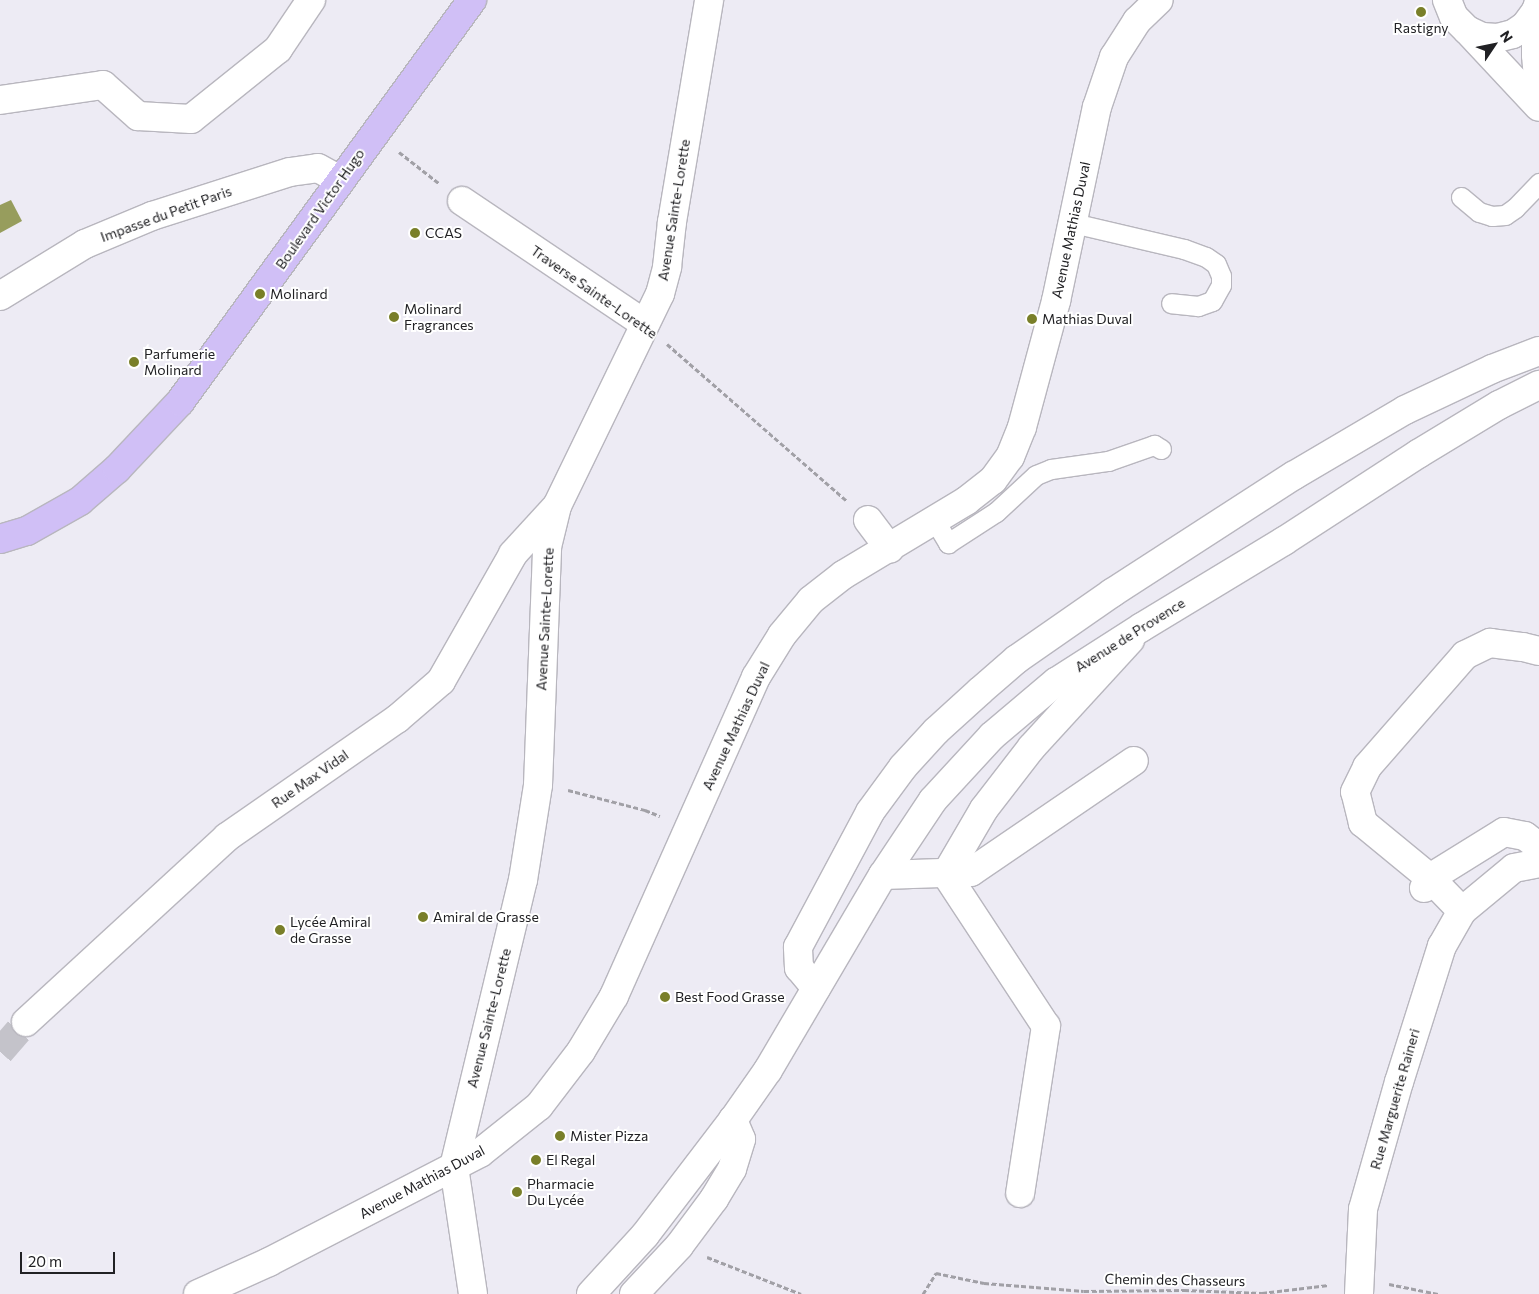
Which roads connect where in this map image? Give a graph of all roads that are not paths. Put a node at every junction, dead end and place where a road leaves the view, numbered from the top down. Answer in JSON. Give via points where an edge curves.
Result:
{"nodes":[{"id":1,"x":311,"y":0,"type":"edge"},
{"id":2,"x":472,"y":0,"type":"edge"},
{"id":3,"x":709,"y":0,"type":"edge"},
{"id":4,"x":1159,"y":0,"type":"edge"},
{"id":5,"x":1447,"y":0,"type":"edge"},
{"id":6,"x":1537,"y":21,"type":"edge"},
{"id":7,"x":1467,"y":30,"type":"junction"},
{"id":8,"x":1539,"y":88,"type":"edge"},
{"id":9,"x":0,"y":100,"type":"edge"},
{"id":10,"x":1539,"y":107,"type":"edge"},
{"id":11,"x":341,"y":181,"type":"junction"},
{"id":12,"x":1539,"y":183,"type":"edge"},
{"id":13,"x":1461,"y":197,"type":"dead end"},
{"id":14,"x":462,"y":201,"type":"road end"},
{"id":15,"x":1072,"y":223,"type":"junction"},
{"id":16,"x":0,"y":296,"type":"edge"},
{"id":17,"x":1171,"y":303,"type":"dead end"},
{"id":18,"x":645,"y":324,"type":"junction"},
{"id":19,"x":1539,"y":350,"type":"edge"},
{"id":20,"x":1539,"y":385,"type":"edge"},
{"id":21,"x":1161,"y":449,"type":"dead end"},
{"id":22,"x":557,"y":506,"type":"junction"},
{"id":23,"x":868,"y":520,"type":"road end"},
{"id":24,"x":935,"y":521,"type":"junction"},
{"id":25,"x":0,"y":539,"type":"edge"},
{"id":26,"x":890,"y":549,"type":"junction"},
{"id":27,"x":1142,"y":627,"type":"junction"},
{"id":28,"x":1539,"y":651,"type":"edge"},
{"id":29,"x":1134,"y":761,"type":"dead end"},
{"id":30,"x":1539,"y":847,"type":"edge"},
{"id":31,"x":1539,"y":863,"type":"edge"},
{"id":32,"x":946,"y":874,"type":"junction"},
{"id":33,"x":883,"y":875,"type":"junction"},
{"id":34,"x":1427,"y":882,"type":"junction"},
{"id":35,"x":1462,"y":911,"type":"junction"},
{"id":36,"x":816,"y":988,"type":"junction"},
{"id":37,"x":26,"y":1022,"type":"tunnel mouth"},
{"id":38,"x":733,"y":1120,"type":"junction"},
{"id":39,"x":454,"y":1167,"type":"junction"},
{"id":40,"x":1020,"y":1193,"type":"dead end"},
{"id":41,"x":1359,"y":1286,"type":"edge"},
{"id":42,"x":198,"y":1294,"type":"edge"},
{"id":43,"x":473,"y":1294,"type":"edge"},
{"id":44,"x":591,"y":1294,"type":"edge"},
{"id":45,"x":634,"y":1294,"type":"edge"}],
"edges":[{"from":1,"to":9,"type":"street","via":[[278,49],[191,119],[138,116],[103,85]]},
{"from":2,"to":11,"type":"main road","name":"Boulevard Victor Hugo"},
{"from":3,"to":18,"type":"street","name":"Avenue Sainte-Lorette","via":[[667,268],[660,294]]},
{"from":4,"to":15,"type":"street","name":"Avenue Mathias Duval","via":[[1137,20],[1114,57],[1098,107]]},
{"from":5,"to":7,"type":"street","via":[[1454,17]]},
{"from":6,"to":7,"type":"street","via":[[1514,34],[1497,38]]},
{"from":6,"to":8,"type":"street"},
{"from":7,"to":10,"type":"street"},
{"from":11,"to":16,"type":"street","name":"Impasse du Petit Paris","via":[[318,168],[290,172],[152,216],[85,244]]},
{"from":11,"to":25,"type":"main road","name":"Boulevard Victor Hugo","via":[[180,402],[118,469],[80,501],[27,531]]},
{"from":12,"to":13,"type":"lane","via":[[1505,215],[1479,212]]},
{"from":14,"to":18,"type":"street","name":"Traverse Sainte-Lorette"},
{"from":15,"to":17,"type":"lane","via":[[1184,249],[1216,264],[1222,276],[1212,301],[1198,306]]},
{"from":15,"to":24,"type":"street","name":"Avenue Mathias Duval","via":[[1051,320],[1022,427],[1010,457],[993,480]]},
{"from":18,"to":22,"type":"street","name":"Avenue Sainte-Lorette"},
{"from":19,"to":36,"type":"street","via":[[1405,410],[1293,476],[1104,598],[1017,659],[980,691],[903,767],[870,812],[798,947],[799,968]]},
{"from":20,"to":27,"type":"street","name":"Avenue de Provence","via":[[1426,449],[1284,541]]},
{"from":21,"to":24,"type":"lane","via":[[1154,445],[1108,461],[1051,469],[1036,475],[996,512],[948,543]]},
{"from":22,"to":37,"type":"street","name":"Rue Max Vidal","via":[[513,554],[441,681],[397,719],[227,837]]},
{"from":22,"to":39,"type":"street","name":"Avenue Sainte-Lorette","via":[[548,547],[538,785],[523,880]]},
{"from":23,"to":26,"type":"street"},
{"from":24,"to":26,"type":"street","name":"Avenue Mathias Duval"},
{"from":26,"to":39,"type":"street","name":"Avenue Mathias Duval","via":[[843,575],[811,600],[782,635],[756,677],[614,996],[580,1051],[539,1106],[480,1153]]},
{"from":27,"to":32,"type":"street","via":[[1032,746],[984,809]]},
{"from":27,"to":33,"type":"street","name":"Avenue de Provence","via":[[1056,682],[992,736],[933,800]]},
{"from":28,"to":34,"type":"street","via":[[1490,643],[1466,655],[1367,767],[1355,792],[1363,823]]},
{"from":29,"to":32,"type":"street","via":[[971,872]]},
{"from":30,"to":34,"type":"street","via":[[1526,836],[1504,832]]},
{"from":31,"to":35,"type":"street","via":[[1514,868]]},
{"from":32,"to":33,"type":"street"},
{"from":32,"to":40,"type":"street","via":[[1046,1026]]},
{"from":33,"to":36,"type":"street","name":"Avenue de Provence"},
{"from":34,"to":35,"type":"street"},
{"from":35,"to":41,"type":"street","name":"Rue Marguerite Raineri","via":[[1442,946],[1430,978],[1363,1209]]},
{"from":36,"to":38,"type":"street","name":"Avenue de Provence","via":[[768,1070]]},
{"from":38,"to":44,"type":"street","name":"Avenue de Provence","via":[[646,1235]]},
{"from":38,"to":45,"type":"street","via":[[742,1140],[732,1169],[679,1246]]},
{"from":39,"to":42,"type":"street","name":"Avenue Mathias Duval","via":[[269,1262]]},
{"from":39,"to":43,"type":"street"}]}
